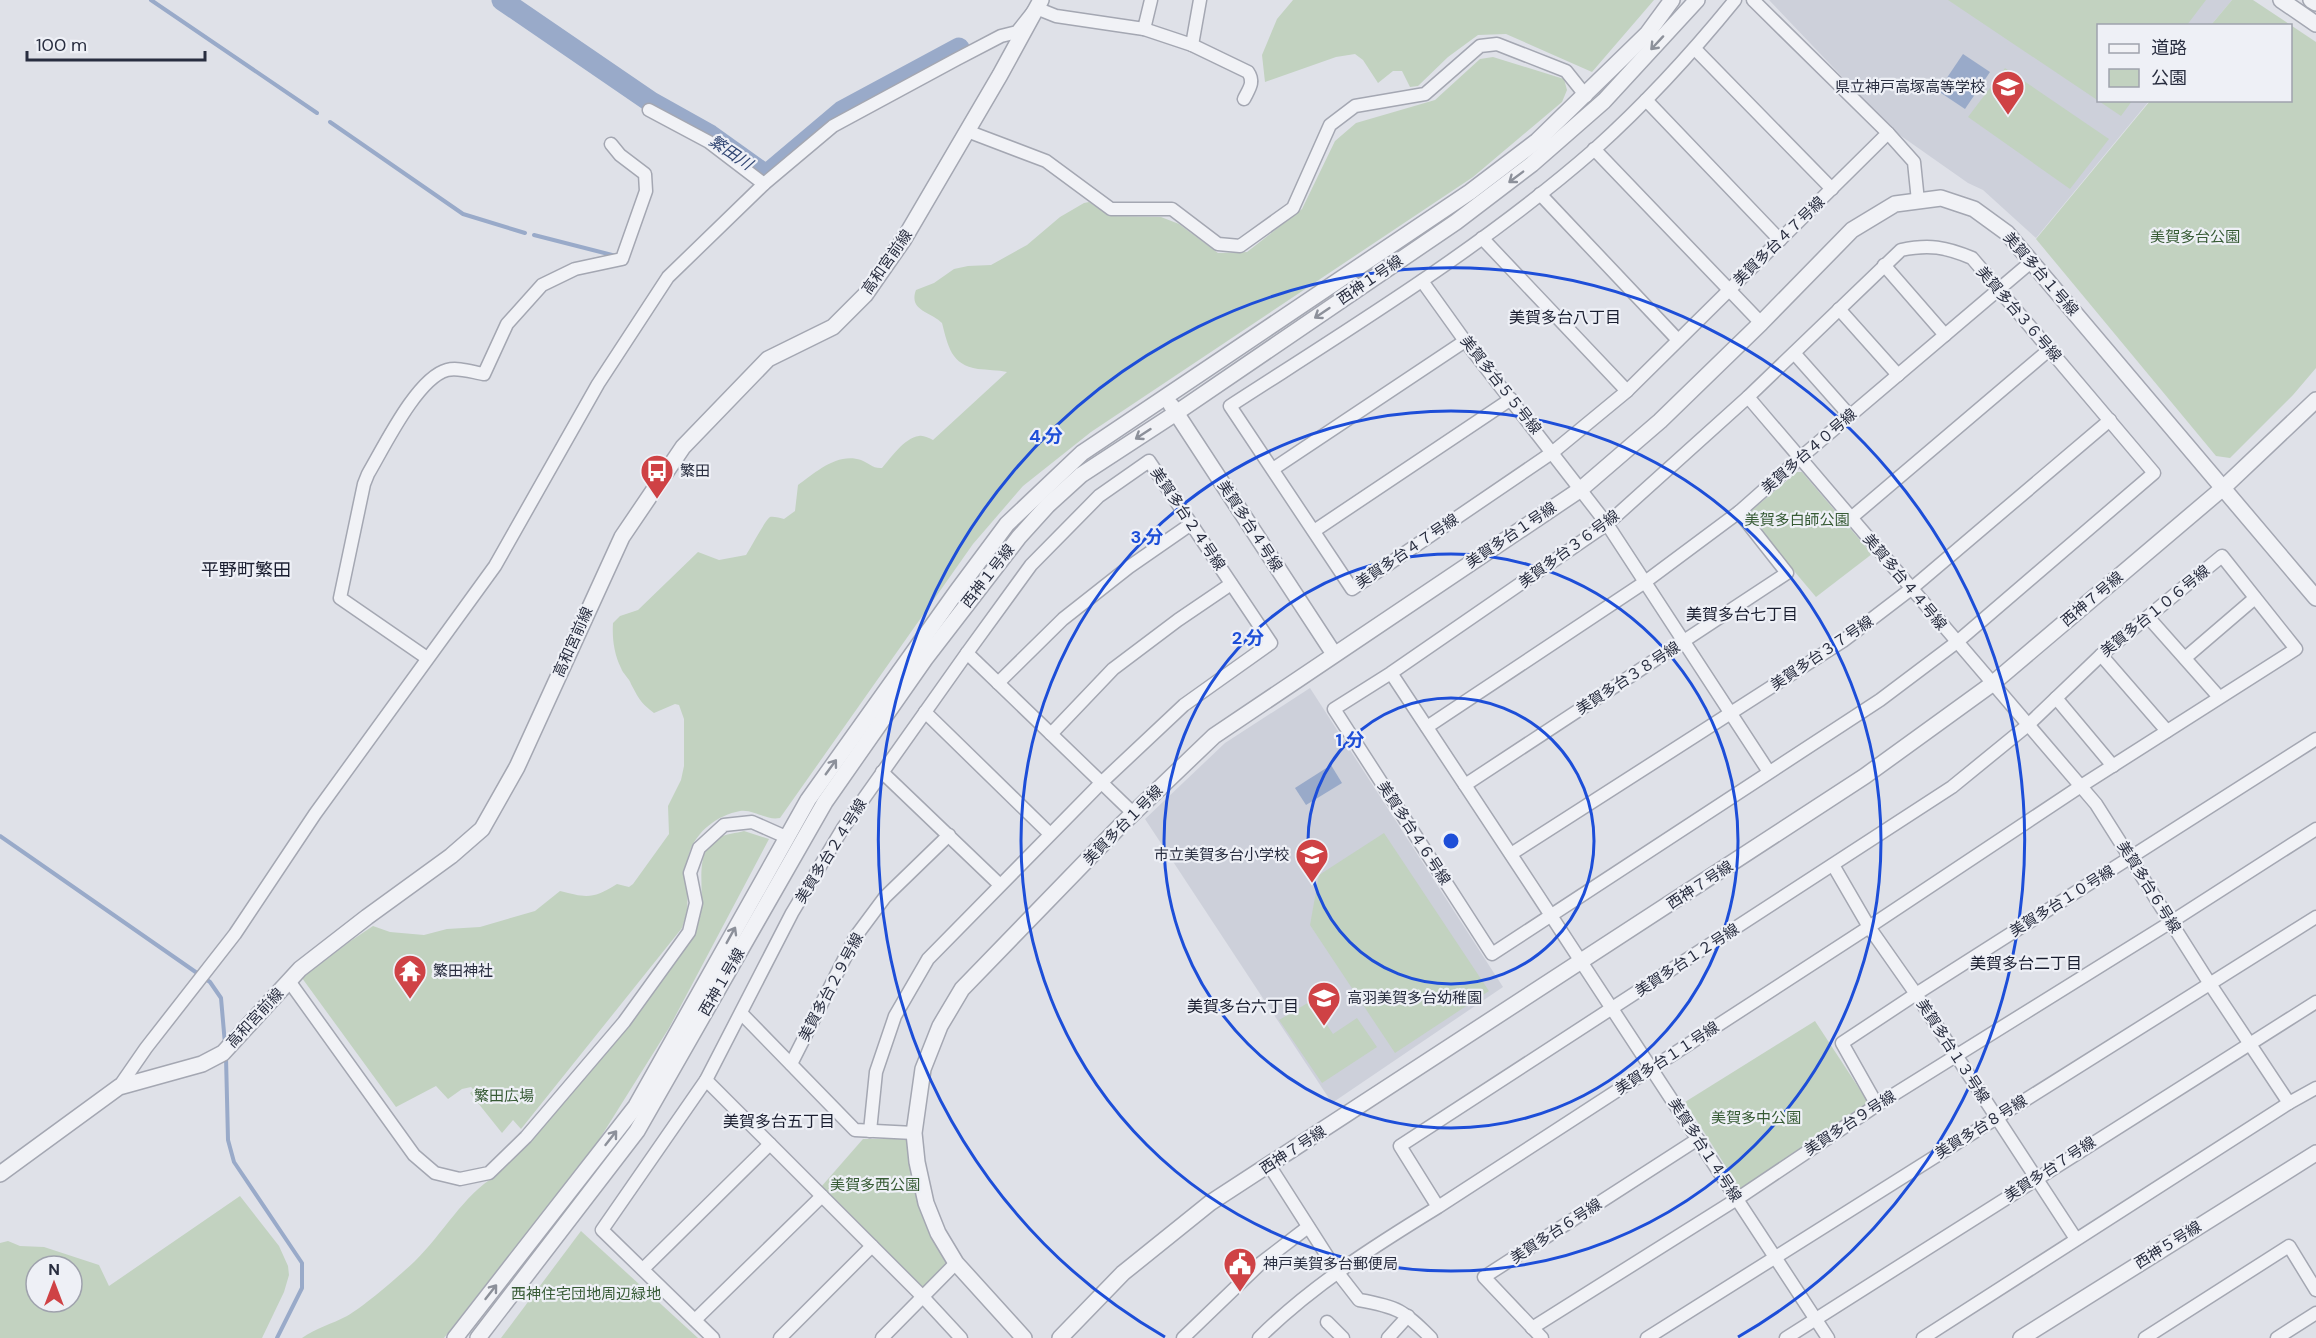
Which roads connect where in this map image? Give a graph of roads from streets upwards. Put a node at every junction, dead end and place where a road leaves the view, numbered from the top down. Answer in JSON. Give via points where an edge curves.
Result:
{"nodes":[{"id":1,"x":1151,"y":0,"type":"edge"},
{"id":2,"x":1200,"y":0,"type":"edge"},
{"id":3,"x":1672,"y":0,"type":"edge"},
{"id":4,"x":1697,"y":0,"type":"edge"},
{"id":5,"x":1735,"y":0,"type":"edge"},
{"id":6,"x":1754,"y":0,"type":"edge"},
{"id":7,"x":2281,"y":0,"type":"edge"},
{"id":8,"x":2311,"y":0,"type":"edge"},
{"id":9,"x":2316,"y":3,"type":"edge"},
{"id":10,"x":1039,"y":4,"type":"edge"},
{"id":11,"x":2316,"y":24,"type":"edge"},
{"id":12,"x":1144,"y":29,"type":"junction"},
{"id":13,"x":1192,"y":45,"type":"junction"},
{"id":14,"x":1695,"y":49,"type":"junction"},
{"id":15,"x":1586,"y":96,"type":"junction"},
{"id":16,"x":1244,"y":99,"type":"dead end"},
{"id":17,"x":1646,"y":100,"type":"junction"},
{"id":18,"x":649,"y":110,"type":"dead end"},
{"id":19,"x":967,"y":131,"type":"junction"},
{"id":20,"x":1888,"y":133,"type":"junction"},
{"id":21,"x":611,"y":144,"type":"dead end"},
{"id":22,"x":1594,"y":149,"type":"junction"},
{"id":23,"x":764,"y":184,"type":"junction"},
{"id":24,"x":1832,"y":189,"type":"junction"},
{"id":25,"x":1540,"y":194,"type":"junction"},
{"id":26,"x":1918,"y":201,"type":"junction"},
{"id":27,"x":1482,"y":238,"type":"junction"},
{"id":28,"x":1780,"y":240,"type":"junction"},
{"id":29,"x":2031,"y":262,"type":"junction"},
{"id":30,"x":1884,"y":266,"type":"junction"},
{"id":31,"x":1422,"y":281,"type":"junction"},
{"id":32,"x":1729,"y":290,"type":"junction"},
{"id":33,"x":2000,"y":290,"type":"junction"},
{"id":34,"x":1839,"y":309,"type":"junction"},
{"id":35,"x":1761,"y":323,"type":"junction"},
{"id":36,"x":1945,"y":335,"type":"junction"},
{"id":37,"x":1678,"y":340,"type":"junction"},
{"id":38,"x":1466,"y":341,"type":"junction"},
{"id":39,"x":2050,"y":349,"type":"junction"},
{"id":40,"x":1794,"y":353,"type":"junction"},
{"id":41,"x":1898,"y":375,"type":"junction"},
{"id":42,"x":1627,"y":391,"type":"junction"},
{"id":43,"x":1166,"y":397,"type":"junction"},
{"id":44,"x":1748,"y":397,"type":"junction"},
{"id":45,"x":1511,"y":399,"type":"junction"},
{"id":46,"x":2316,"y":400,"type":"edge"},
{"id":47,"x":1176,"y":413,"type":"junction"},
{"id":48,"x":1850,"y":416,"type":"junction"},
{"id":49,"x":2110,"y":420,"type":"junction"},
{"id":50,"x":1553,"y":452,"type":"junction"},
{"id":51,"x":1800,"y":458,"type":"junction"},
{"id":52,"x":1273,"y":469,"type":"junction"},
{"id":53,"x":2223,"y":488,"type":"junction"},
{"id":54,"x":1581,"y":489,"type":"junction"},
{"id":55,"x":1739,"y":512,"type":"junction"},
{"id":56,"x":1851,"y":518,"type":"junction"},
{"id":57,"x":1191,"y":524,"type":"junction"},
{"id":58,"x":1607,"y":524,"type":"junction"},
{"id":59,"x":1314,"y":531,"type":"junction"},
{"id":60,"x":1646,"y":582,"type":"junction"},
{"id":61,"x":1231,"y":584,"type":"junction"},
{"id":62,"x":1911,"y":589,"type":"junction"},
{"id":63,"x":2255,"y":598,"type":"junction"},
{"id":64,"x":2316,"y":598,"type":"edge"},
{"id":65,"x":2148,"y":617,"type":"junction"},
{"id":66,"x":1684,"y":642,"type":"junction"},
{"id":67,"x":1957,"y":642,"type":"junction"},
{"id":68,"x":967,"y":652,"type":"junction"},
{"id":69,"x":1334,"y":654,"type":"junction"},
{"id":70,"x":2101,"y":655,"type":"junction"},
{"id":71,"x":427,"y":658,"type":"junction"},
{"id":72,"x":2185,"y":658,"type":"junction"},
{"id":73,"x":1391,"y":673,"type":"junction"},
{"id":74,"x":998,"y":683,"type":"junction"},
{"id":75,"x":1992,"y":684,"type":"junction"},
{"id":76,"x":2219,"y":698,"type":"junction"},
{"id":77,"x":2056,"y":699,"type":"junction"},
{"id":78,"x":925,"y":712,"type":"junction"},
{"id":79,"x":1731,"y":713,"type":"junction"},
{"id":80,"x":2028,"y":725,"type":"junction"},
{"id":81,"x":1427,"y":727,"type":"junction"},
{"id":82,"x":2167,"y":731,"type":"junction"},
{"id":83,"x":1051,"y":734,"type":"junction"},
{"id":84,"x":2316,"y":739,"type":"edge"},
{"id":85,"x":2113,"y":766,"type":"junction"},
{"id":86,"x":882,"y":772,"type":"junction"},
{"id":87,"x":1769,"y":772,"type":"junction"},
{"id":88,"x":1101,"y":783,"type":"junction"},
{"id":89,"x":1465,"y":785,"type":"junction"},
{"id":90,"x":2081,"y":786,"type":"junction"},
{"id":91,"x":1134,"y":814,"type":"junction"},
{"id":92,"x":2316,"y":829,"type":"edge"},
{"id":93,"x":1050,"y":834,"type":"junction"},
{"id":94,"x":949,"y":835,"type":"junction"},
{"id":95,"x":786,"y":837,"type":"junction"},
{"id":96,"x":1511,"y":855,"type":"junction"},
{"id":97,"x":2130,"y":857,"type":"junction"},
{"id":98,"x":1833,"y":865,"type":"junction"},
{"id":99,"x":999,"y":884,"type":"junction"},
{"id":100,"x":1551,"y":916,"type":"junction"},
{"id":101,"x":2316,"y":917,"type":"edge"},
{"id":102,"x":2171,"y":922,"type":"junction"},
{"id":103,"x":1869,"y":927,"type":"junction"},
{"id":104,"x":1582,"y":963,"type":"junction"},
{"id":105,"x":289,"y":981,"type":"junction"},
{"id":106,"x":2210,"y":984,"type":"junction"},
{"id":107,"x":1916,"y":994,"type":"junction"},
{"id":108,"x":2316,"y":1002,"type":"edge"},
{"id":109,"x":1612,"y":1008,"type":"junction"},
{"id":110,"x":741,"y":1013,"type":"junction"},
{"id":111,"x":2249,"y":1042,"type":"junction"},
{"id":112,"x":1955,"y":1056,"type":"junction"},
{"id":113,"x":791,"y":1064,"type":"junction"},
{"id":114,"x":1651,"y":1068,"type":"junction"},
{"id":115,"x":706,"y":1080,"type":"junction"},
{"id":116,"x":119,"y":1087,"type":"junction"},
{"id":117,"x":2316,"y":1088,"type":"edge"},
{"id":118,"x":2289,"y":1103,"type":"junction"},
{"id":119,"x":1877,"y":1105,"type":"junction"},
{"id":120,"x":1995,"y":1118,"type":"junction"},
{"id":121,"x":870,"y":1131,"type":"junction"},
{"id":122,"x":914,"y":1132,"type":"junction"},
{"id":123,"x":1698,"y":1139,"type":"junction"},
{"id":124,"x":770,"y":1144,"type":"junction"},
{"id":125,"x":2316,"y":1153,"type":"edge"},
{"id":126,"x":1269,"y":1165,"type":"junction"},
{"id":127,"x":0,"y":1174,"type":"edge"},
{"id":128,"x":2036,"y":1178,"type":"junction"},
{"id":129,"x":822,"y":1196,"type":"junction"},
{"id":130,"x":1737,"y":1199,"type":"junction"},
{"id":131,"x":1438,"y":1207,"type":"junction"},
{"id":132,"x":1308,"y":1227,"type":"junction"},
{"id":133,"x":2075,"y":1238,"type":"junction"},
{"id":134,"x":872,"y":1246,"type":"junction"},
{"id":135,"x":1775,"y":1258,"type":"junction"},
{"id":136,"x":956,"y":1263,"type":"junction"},
{"id":137,"x":643,"y":1269,"type":"junction"},
{"id":138,"x":1338,"y":1273,"type":"junction"},
{"id":139,"x":2316,"y":1290,"type":"edge"},
{"id":140,"x":923,"y":1297,"type":"junction"},
{"id":141,"x":2316,"y":1313,"type":"edge"},
{"id":142,"x":1408,"y":1316,"type":"junction"},
{"id":143,"x":1815,"y":1319,"type":"junction"},
{"id":144,"x":694,"y":1320,"type":"junction"},
{"id":145,"x":1327,"y":1322,"type":"dead end"},
{"id":146,"x":1532,"y":1328,"type":"junction"},
{"id":147,"x":455,"y":1338,"type":"edge"},
{"id":148,"x":478,"y":1338,"type":"edge"},
{"id":149,"x":713,"y":1338,"type":"edge"},
{"id":150,"x":780,"y":1338,"type":"edge"},
{"id":151,"x":882,"y":1338,"type":"edge"},
{"id":152,"x":961,"y":1338,"type":"edge"},
{"id":153,"x":1024,"y":1338,"type":"edge"},
{"id":154,"x":1060,"y":1338,"type":"edge"},
{"id":155,"x":1184,"y":1338,"type":"edge"},
{"id":156,"x":1259,"y":1338,"type":"edge"},
{"id":157,"x":1343,"y":1338,"type":"edge"},
{"id":158,"x":1388,"y":1338,"type":"edge"},
{"id":159,"x":1431,"y":1338,"type":"edge"},
{"id":160,"x":1542,"y":1338,"type":"edge"},
{"id":161,"x":1647,"y":1338,"type":"edge"},
{"id":162,"x":1786,"y":1338,"type":"edge"},
{"id":163,"x":1828,"y":1338,"type":"edge"},
{"id":164,"x":1923,"y":1338,"type":"edge"},
{"id":165,"x":2021,"y":1338,"type":"edge"},
{"id":166,"x":2145,"y":1338,"type":"edge"},
{"id":167,"x":2277,"y":1338,"type":"edge"}],
"edges":[{"from":1,"to":12,"type":"street"},
{"from":2,"to":13,"type":"street"},
{"from":3,"to":15,"type":"street","name":"西神１号線","via":[[1647,34]]},
{"from":4,"to":47,"type":"street","name":"西神１号線","one_way":true,"via":[[1604,101],[1532,164],[1456,222]]},
{"from":5,"to":14,"type":"street","name":"美賀多台４７号線"},
{"from":6,"to":20,"type":"street"},
{"from":7,"to":11,"type":"street"},
{"from":8,"to":9,"type":"street"},
{"from":10,"to":12,"type":"street","via":[[1056,16]]},
{"from":10,"to":19,"type":"street","name":"高和宮前線"},
{"from":10,"to":23,"type":"street","via":[[1017,32],[1001,36],[833,126]]},
{"from":12,"to":13,"type":"street"},
{"from":13,"to":16,"type":"street","via":[[1248,72],[1252,83]]},
{"from":14,"to":17,"type":"street","name":"美賀多台４７号線"},
{"from":14,"to":24,"type":"street"},
{"from":15,"to":19,"type":"street","via":[[1566,71],[1497,44],[1480,46],[1425,93],[1355,106],[1330,124],[1293,208],[1240,246],[1218,244],[1172,209],[1111,209],[1046,162]]},
{"from":15,"to":43,"type":"street","name":"西神１号線","via":[[1537,141],[1470,192]]},
{"from":17,"to":22,"type":"street","name":"美賀多台４７号線"},
{"from":17,"to":28,"type":"street"},
{"from":18,"to":23,"type":"street","via":[[710,142]]},
{"from":19,"to":105,"type":"street","name":"高和宮前線","via":[[904,239],[865,296],[833,327],[768,359],[683,447],[622,537],[518,767],[482,829]]},
{"from":20,"to":24,"type":"street","name":"美賀多台４７号線"},
{"from":20,"to":26,"type":"street","via":[[1914,162]]},
{"from":21,"to":71,"type":"street","via":[[645,174],[646,191],[621,260],[575,269],[542,285],[507,324],[484,374],[445,370],[419,389],[364,484],[340,598]]},
{"from":22,"to":25,"type":"street","name":"美賀多台４７号線"},
{"from":22,"to":32,"type":"street"},
{"from":23,"to":71,"type":"street","via":[[668,277],[598,384],[495,566]]},
{"from":24,"to":28,"type":"street","name":"美賀多台４７号線"},
{"from":25,"to":27,"type":"street","name":"美賀多台４７号線"},
{"from":25,"to":37,"type":"street"},
{"from":26,"to":29,"type":"street","name":"美賀多台１号線","via":[[1941,198],[1974,209],[2007,233]]},
{"from":26,"to":35,"type":"street","name":"美賀多台１号線","via":[[1895,204],[1852,230]]},
{"from":27,"to":31,"type":"street","name":"美賀多台４７号線"},
{"from":27,"to":42,"type":"street"},
{"from":28,"to":32,"type":"street","name":"美賀多台４７号線"},
{"from":29,"to":33,"type":"street","name":"美賀多台４０号線"},
{"from":29,"to":53,"type":"street","name":"美賀多台１号線"},
{"from":30,"to":33,"type":"street","name":"美賀多台３６号線","via":[[1901,250],[1920,246],[1950,248],[1972,258]]},
{"from":30,"to":34,"type":"street","name":"美賀多台３６号線"},
{"from":30,"to":36,"type":"street"},
{"from":31,"to":38,"type":"street","name":"美賀多台５５号線"},
{"from":31,"to":52,"type":"street","name":"美賀多台４７号線","via":[[1230,406]]},
{"from":32,"to":35,"type":"street"},
{"from":32,"to":37,"type":"street","name":"美賀多台４７号線"},
{"from":33,"to":36,"type":"street","name":"美賀多台４０号線"},
{"from":33,"to":39,"type":"street","name":"美賀多台３６号線"},
{"from":34,"to":40,"type":"street","name":"美賀多台３６号線"},
{"from":34,"to":41,"type":"street"},
{"from":35,"to":54,"type":"street","name":"美賀多台１号線","via":[[1660,421]]},
{"from":36,"to":41,"type":"street","name":"美賀多台４０号線"},
{"from":37,"to":42,"type":"street","name":"美賀多台４７号線"},
{"from":38,"to":45,"type":"street","name":"美賀多台５５号線"},
{"from":38,"to":52,"type":"street"},
{"from":39,"to":49,"type":"street","name":"美賀多台３６号線"},
{"from":39,"to":56,"type":"street"},
{"from":40,"to":44,"type":"street","name":"美賀多台３６号線"},
{"from":40,"to":48,"type":"street"},
{"from":41,"to":48,"type":"street","name":"美賀多台４０号線"},
{"from":42,"to":50,"type":"street","name":"美賀多台４７号線"},
{"from":43,"to":47,"type":"street","name":"美賀多台４号線"},
{"from":95,"to":43,"type":"street","name":"西神１号線","one_way":true,"via":[[814,790],[1007,524],[1082,453]]},
{"from":44,"to":51,"type":"street","name":"美賀多台４４号線"},
{"from":44,"to":58,"type":"street","name":"美賀多台３６号線"},
{"from":45,"to":50,"type":"street","name":"美賀多台５５号線"},
{"from":45,"to":59,"type":"street"},
{"from":46,"to":53,"type":"street","name":"西神７号線"},
{"from":47,"to":69,"type":"street","name":"美賀多台４号線"},
{"from":47,"to":148,"type":"street","name":"西神１号線","one_way":true,"via":[[1081,475],[1048,505],[974,593],[825,802],[638,1131]]},
{"from":48,"to":51,"type":"street","name":"美賀多台４０号線"},
{"from":49,"to":62,"type":"street","name":"美賀多台３７号線"},
{"from":49,"to":67,"type":"street","name":"美賀多台３６号線","via":[[2154,472]]},
{"from":50,"to":54,"type":"street","name":"美賀多台５５号線"},
{"from":50,"to":59,"type":"street","name":"美賀多台４７号線","via":[[1352,589]]},
{"from":51,"to":55,"type":"street","name":"美賀多台４０号線"},
{"from":51,"to":56,"type":"street","name":"美賀多台４４号線"},
{"from":52,"to":59,"type":"street","name":"美賀多台４７号線"},
{"from":53,"to":64,"type":"street","name":"美賀多台１号線"},
{"from":53,"to":75,"type":"street","name":"西神７号線"},
{"from":54,"to":58,"type":"street","name":"美賀多台５５号線"},
{"from":54,"to":69,"type":"street","name":"美賀多台１号線"},
{"from":55,"to":60,"type":"street","name":"美賀多台４０号線"},
{"from":55,"to":66,"type":"street","name":"美賀多台３８号線","via":[[1787,573]]},
{"from":56,"to":62,"type":"street","name":"美賀多台４４号線"},
{"from":57,"to":61,"type":"street","name":"美賀多台２４号線"},
{"from":57,"to":68,"type":"street","name":"美賀多台２４号線","via":[[1149,461],[1099,496],[1031,565]]},
{"from":57,"to":74,"type":"street","via":[[1063,619]]},
{"from":58,"to":60,"type":"street","name":"美賀多台５５号線"},
{"from":58,"to":73,"type":"street","name":"美賀多台３６号線"},
{"from":60,"to":66,"type":"street","name":"美賀多台５５号線"},
{"from":60,"to":81,"type":"street","name":"美賀多台４０号線"},
{"from":61,"to":83,"type":"street","via":[[1113,669]]},
{"from":61,"to":88,"type":"street","name":"美賀多台２４号線","via":[[1271,643],[1184,705]]},
{"from":62,"to":67,"type":"street","name":"美賀多台４４号線"},
{"from":62,"to":79,"type":"street","name":"美賀多台３７号線","via":[[1843,641]]},
{"from":63,"to":65,"type":"street","name":"美賀多台１０６号線","via":[[2222,556]]},
{"from":63,"to":72,"type":"street"},
{"from":63,"to":76,"type":"street","name":"美賀多台１０６号線","via":[[2296,649]]},
{"from":65,"to":70,"type":"street","name":"美賀多台１０６号線"},
{"from":65,"to":72,"type":"street"},
{"from":66,"to":79,"type":"street","name":"美賀多台５５号線"},
{"from":66,"to":89,"type":"street","name":"美賀多台３８号線"},
{"from":67,"to":75,"type":"street","name":"美賀多台４４号線"},
{"from":67,"to":87,"type":"street","name":"美賀多台３６号線","via":[[1880,700]]},
{"from":68,"to":74,"type":"street"},
{"from":68,"to":78,"type":"street","name":"美賀多台２４号線"},
{"from":69,"to":91,"type":"street","name":"美賀多台１号線","via":[[1214,736]]},
{"from":70,"to":77,"type":"street","name":"美賀多台１０６号線"},
{"from":70,"to":82,"type":"street"},
{"from":71,"to":116,"type":"street","via":[[235,934]]},
{"from":72,"to":76,"type":"street"},
{"from":73,"to":81,"type":"street"},
{"from":73,"to":100,"type":"street","name":"美賀多台４６号線","via":[[1334,709],[1492,954]]},
{"from":74,"to":83,"type":"street"},
{"from":75,"to":80,"type":"street","name":"美賀多台６号線"},
{"from":75,"to":104,"type":"street","name":"西神７号線","via":[[1865,776]]},
{"from":76,"to":82,"type":"street","name":"美賀多台１０６号線"},
{"from":77,"to":80,"type":"street","name":"美賀多台１０６号線"},
{"from":77,"to":85,"type":"street"},
{"from":78,"to":86,"type":"street","name":"美賀多台２４号線"},
{"from":78,"to":93,"type":"street"},
{"from":79,"to":87,"type":"street","name":"美賀多台５５号線"},
{"from":79,"to":96,"type":"street","name":"美賀多台３７号線"},
{"from":80,"to":90,"type":"street","name":"美賀多台６号線"},
{"from":80,"to":98,"type":"street","name":"美賀多台１２号線","via":[[1952,787]]},
{"from":81,"to":89,"type":"street"},
{"from":82,"to":85,"type":"street","name":"美賀多台１０６号線"},
{"from":83,"to":88,"type":"street"},
{"from":84,"to":97,"type":"street","name":"美賀多台１０号線"},
{"from":85,"to":90,"type":"street","name":"美賀多台１０６号線"},
{"from":86,"to":94,"type":"street"},
{"from":86,"to":110,"type":"street","name":"美賀多台２４号線","via":[[792,913]]},
{"from":87,"to":100,"type":"street","name":"美賀多台３６号線"},
{"from":88,"to":91,"type":"street"},
{"from":88,"to":93,"type":"street","name":"美賀多台２４号線"},
{"from":89,"to":96,"type":"street"},
{"from":90,"to":97,"type":"street","name":"美賀多台６号線"},
{"from":90,"to":103,"type":"street","name":"美賀多台１１号線"},
{"from":91,"to":122,"type":"street","name":"美賀多台１号線","via":[[962,989],[940,1026],[923,1069]]},
{"from":92,"to":102,"type":"street","name":"美賀多台９号線"},
{"from":93,"to":99,"type":"street","name":"美賀多台２４号線"},
{"from":94,"to":99,"type":"street"},
{"from":94,"to":113,"type":"street","name":"美賀多台２９号線","via":[[885,897],[856,936]]},
{"from":95,"to":105,"type":"street","via":[[752,822],[724,825],[699,848],[690,873],[696,903],[689,932],[624,1022],[489,1173],[460,1179],[435,1173],[414,1155]]},
{"from":147,"to":95,"type":"street","name":"西神１号線","one_way":true,"via":[[636,1106]]},
{"from":96,"to":100,"type":"street"},
{"from":97,"to":102,"type":"street","name":"美賀多台６号線"},
{"from":97,"to":107,"type":"street","name":"美賀多台１０号線"},
{"from":98,"to":103,"type":"street","name":"美賀多台１３号線"},
{"from":98,"to":109,"type":"street","name":"美賀多台１２号線"},
{"from":99,"to":121,"type":"street","name":"美賀多台２４号線","via":[[928,959],[895,1016],[876,1072]]},
{"from":100,"to":104,"type":"street"},
{"from":101,"to":106,"type":"street","name":"美賀多台８号線"},
{"from":102,"to":106,"type":"street","name":"美賀多台６号線"},
{"from":102,"to":112,"type":"street","name":"美賀多台９号線"},
{"from":103,"to":107,"type":"street","name":"美賀多台１３号線"},
{"from":103,"to":114,"type":"street","name":"美賀多台１１号線"},
{"from":104,"to":109,"type":"street","name":"美賀多台１４号線"},
{"from":104,"to":126,"type":"street","name":"西神７号線"},
{"from":105,"to":116,"type":"street","name":"高和宮前線","via":[[227,1048],[202,1064]]},
{"from":106,"to":111,"type":"street","name":"美賀多台６号線"},
{"from":106,"to":120,"type":"street","name":"美賀多台８号線"},
{"from":107,"to":112,"type":"street","name":"美賀多台１３号線"},
{"from":107,"to":119,"type":"street","name":"美賀多台１０号線","via":[[1842,1043]]},
{"from":108,"to":111,"type":"street","name":"美賀多台７号線"},
{"from":109,"to":114,"type":"street","name":"美賀多台１４号線"},
{"from":109,"to":131,"type":"street","name":"美賀多台１２号線","via":[[1400,1146]]},
{"from":110,"to":113,"type":"street"},
{"from":110,"to":115,"type":"street","name":"美賀多台２４号線"},
{"from":111,"to":118,"type":"street","name":"美賀多台６号線"},
{"from":111,"to":128,"type":"street","name":"美賀多台７号線"},
{"from":112,"to":119,"type":"street","name":"美賀多台９号線"},
{"from":112,"to":120,"type":"street","name":"美賀多台１３号線"},
{"from":113,"to":121,"type":"street","via":[[855,1130]]},
{"from":114,"to":123,"type":"street","name":"美賀多台１４号線"},
{"from":114,"to":131,"type":"street","name":"美賀多台１１号線"},
{"from":115,"to":124,"type":"street"},
{"from":115,"to":137,"type":"street","name":"美賀多台２４号線","via":[[602,1230]]},
{"from":116,"to":127,"type":"street","name":"高和宮前線"},
{"from":117,"to":118,"type":"street"},
{"from":118,"to":133,"type":"street"},
{"from":119,"to":130,"type":"street","name":"美賀多台９号線"},
{"from":120,"to":128,"type":"street","name":"美賀多台１３号線"},
{"from":120,"to":135,"type":"street","name":"美賀多台８号線"},
{"from":121,"to":122,"type":"street"},
{"from":122,"to":136,"type":"street","name":"美賀多台１号線","via":[[926,1203]]},
{"from":123,"to":130,"type":"street","name":"美賀多台１４号線"},
{"from":123,"to":146,"type":"street","name":"美賀多台６号線","via":[[1484,1277]]},
{"from":124,"to":129,"type":"street"},
{"from":124,"to":137,"type":"street"},
{"from":125,"to":165,"type":"street","name":"西神５号線"},
{"from":126,"to":132,"type":"street"},
{"from":126,"to":154,"type":"street","name":"西神７号線","via":[[1210,1203],[1124,1273]]},
{"from":128,"to":133,"type":"street","name":"美賀多台１３号線"},
{"from":128,"to":143,"type":"street","name":"美賀多台７号線"},
{"from":129,"to":134,"type":"street"},
{"from":129,"to":144,"type":"street"},
{"from":130,"to":135,"type":"street","name":"美賀多台１４号線"},
{"from":130,"to":146,"type":"street","name":"美賀多台９号線"},
{"from":131,"to":138,"type":"street","name":"美賀多台１１号線"},
{"from":132,"to":138,"type":"street"},
{"from":132,"to":155,"type":"street","via":[[1261,1263]]},
{"from":133,"to":164,"type":"street"},
{"from":134,"to":140,"type":"street"},
{"from":134,"to":150,"type":"street"},
{"from":135,"to":143,"type":"street","name":"美賀多台１４号線"},
{"from":135,"to":161,"type":"street","name":"美賀多台８号線"},
{"from":136,"to":140,"type":"street"},
{"from":136,"to":153,"type":"street","name":"美賀多台１号線"},
{"from":137,"to":144,"type":"street","name":"美賀多台２４号線"},
{"from":138,"to":142,"type":"street","via":[[1359,1300],[1390,1305]]},
{"from":138,"to":156,"type":"street","name":"美賀多台１１号線"},
{"from":139,"to":166,"type":"street","via":[[2289,1246]]},
{"from":140,"to":151,"type":"street"},
{"from":140,"to":152,"type":"street"},
{"from":141,"to":167,"type":"street"},
{"from":142,"to":158,"type":"street"},
{"from":142,"to":159,"type":"street"},
{"from":143,"to":162,"type":"street","name":"美賀多台７号線"},
{"from":143,"to":163,"type":"street","name":"美賀多台１４号線"},
{"from":144,"to":149,"type":"street","name":"美賀多台２４号線"},
{"from":145,"to":157,"type":"street"},
{"from":146,"to":160,"type":"street","name":"美賀多台６号線"}]}
